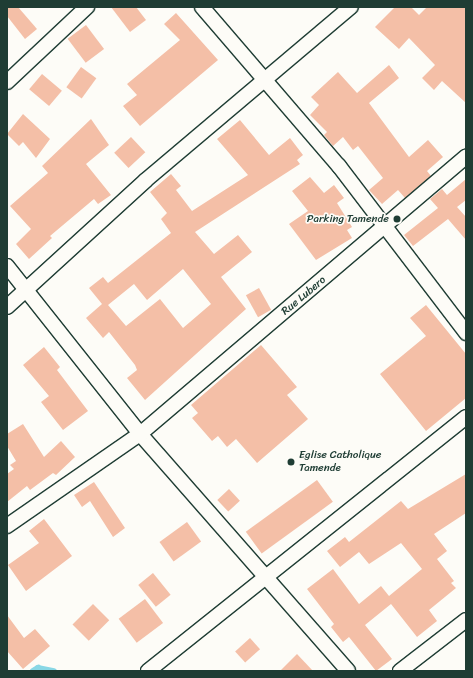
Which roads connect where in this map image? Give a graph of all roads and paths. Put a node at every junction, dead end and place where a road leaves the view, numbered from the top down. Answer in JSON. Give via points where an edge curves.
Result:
{"nodes":[{"id":1,"x":87,"y":7,"type":"edge"},
{"id":2,"x":202,"y":7,"type":"edge"},
{"id":3,"x":351,"y":7,"type":"edge"},
{"id":4,"x":266,"y":77,"type":"junction"},
{"id":5,"x":7,"y":82,"type":"edge"},
{"id":6,"x":466,"y":158,"type":"edge"},
{"id":7,"x":384,"y":228,"type":"junction"},
{"id":8,"x":7,"y":266,"type":"edge"},
{"id":9,"x":27,"y":291,"type":"junction"},
{"id":10,"x":7,"y":307,"type":"edge"},
{"id":11,"x":466,"y":333,"type":"edge"},
{"id":12,"x":466,"y":417,"type":"edge"},
{"id":13,"x":140,"y":434,"type":"junction"},
{"id":14,"x":7,"y":526,"type":"edge"},
{"id":15,"x":268,"y":577,"type":"junction"},
{"id":16,"x":466,"y":620,"type":"edge"},
{"id":17,"x":148,"y":671,"type":"edge"},
{"id":18,"x":348,"y":671,"type":"edge"},
{"id":19,"x":400,"y":671,"type":"edge"}],
"edges":[{"from":1,"to":5,"type":"street"},
{"from":2,"to":4,"type":"street"},
{"from":3,"to":4,"type":"street"},
{"from":4,"to":7,"type":"street","via":[[339,166]]},
{"from":4,"to":9,"type":"street","via":[[146,180]]},
{"from":6,"to":7,"type":"street","name":"Rue Lubero"},
{"from":7,"to":11,"type":"street"},
{"from":7,"to":13,"type":"street","name":"Rue Lubero"},
{"from":8,"to":9,"type":"street"},
{"from":9,"to":10,"type":"street"},
{"from":9,"to":13,"type":"street"},
{"from":12,"to":15,"type":"street"},
{"from":13,"to":14,"type":"street","name":"Rue Lubero"},
{"from":13,"to":15,"type":"street"},
{"from":15,"to":17,"type":"street"},
{"from":15,"to":18,"type":"street"},
{"from":16,"to":19,"type":"street"}]}
